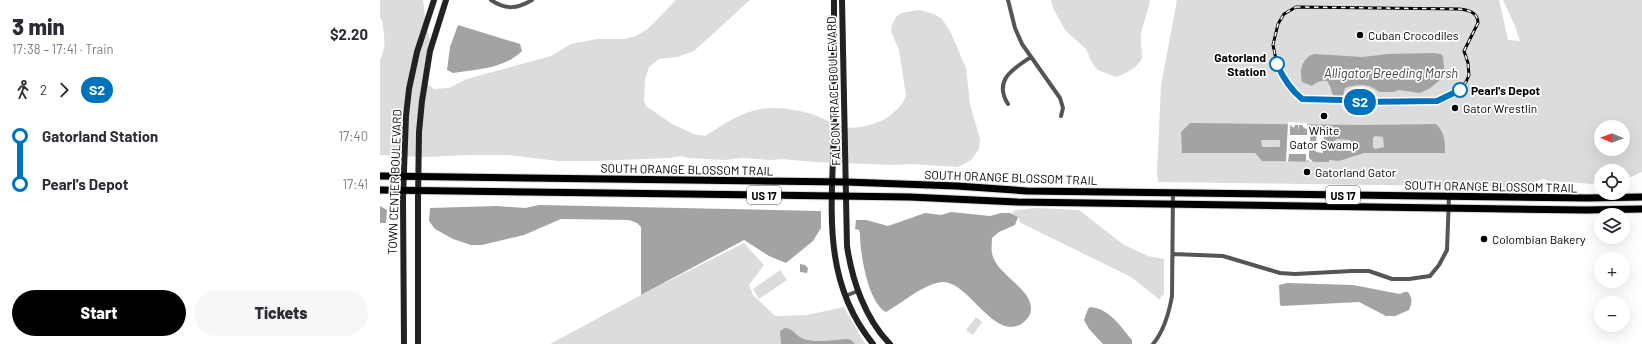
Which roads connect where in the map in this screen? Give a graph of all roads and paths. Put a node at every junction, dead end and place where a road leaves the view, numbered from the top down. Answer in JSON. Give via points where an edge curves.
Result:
{"nodes":[{"id":1,"x":434,"y":0,"type":"edge"},
{"id":2,"x":446,"y":0,"type":"edge"},
{"id":3,"x":491,"y":0,"type":"edge"},
{"id":4,"x":532,"y":0,"type":"edge"},
{"id":5,"x":834,"y":0,"type":"edge"},
{"id":6,"x":842,"y":0,"type":"edge"},
{"id":7,"x":1008,"y":0,"type":"edge"},
{"id":8,"x":1031,"y":57,"type":"junction"},
{"id":9,"x":1008,"y":104,"type":"dead end"},
{"id":10,"x":1061,"y":116,"type":"dead end"},
{"id":11,"x":380,"y":176,"type":"edge"},
{"id":12,"x":404,"y":176,"type":"junction"},
{"id":13,"x":419,"y":177,"type":"junction"},
{"id":14,"x":833,"y":182,"type":"junction"},
{"id":15,"x":846,"y":182,"type":"junction"},
{"id":16,"x":380,"y":190,"type":"edge"},
{"id":17,"x":403,"y":190,"type":"junction"},
{"id":18,"x":418,"y":190,"type":"junction"},
{"id":19,"x":1173,"y":193,"type":"junction"},
{"id":20,"x":1346,"y":195,"type":"junction"},
{"id":21,"x":832,"y":196,"type":"junction"},
{"id":22,"x":846,"y":196,"type":"junction"},
{"id":23,"x":1449,"y":196,"type":"junction"},
{"id":24,"x":1642,"y":197,"type":"edge"},
{"id":25,"x":1173,"y":204,"type":"junction"},
{"id":26,"x":1346,"y":206,"type":"junction"},
{"id":27,"x":1449,"y":208,"type":"junction"},
{"id":28,"x":1642,"y":209,"type":"edge"},
{"id":29,"x":1173,"y":254,"type":"junction"},
{"id":30,"x":858,"y":291,"type":"junction"},
{"id":31,"x":846,"y":296,"type":"junction"},
{"id":32,"x":404,"y":344,"type":"edge"},
{"id":33,"x":418,"y":344,"type":"edge"},
{"id":34,"x":874,"y":344,"type":"edge"},
{"id":35,"x":890,"y":344,"type":"edge"},
{"id":36,"x":1153,"y":344,"type":"edge"}],
"edges":[{"from":1,"to":12,"type":"street","name":"TOWN CENTER BOULEVARD","via":[[417,52],[409,89]]},
{"from":2,"to":13,"type":"street","name":"TOWN CENTER BOULEVARD","via":[[426,71],[419,132]]},
{"from":3,"to":4,"type":"street","via":[[510,8],[523,6]]},
{"from":5,"to":14,"type":"street","name":"FALCON TRACE BOULEVARD"},
{"from":6,"to":15,"type":"street","name":"FALCON TRACE BOULEVARD"},
{"from":7,"to":8,"type":"street","via":[[1015,28]]},
{"from":8,"to":9,"type":"street","via":[[1011,71],[1004,80],[1004,97]]},
{"from":8,"to":10,"type":"street","via":[[1060,98],[1063,108]]},
{"from":11,"to":12,"type":"main road","name":"SOUTH ORANGE BLOSSOM TRAIL","number":"US 17"},
{"from":12,"to":13,"type":"main road","name":"SOUTH ORANGE BLOSSOM TRAIL","number":"US 17"},
{"from":12,"to":17,"type":"street","name":"TOWN CENTER BOULEVARD"},
{"from":13,"to":14,"type":"main road","name":"SOUTH ORANGE BLOSSOM TRAIL","number":"US 17"},
{"from":13,"to":18,"type":"street","name":"TOWN CENTER BOULEVARD"},
{"from":14,"to":15,"type":"main road","name":"SOUTH ORANGE BLOSSOM TRAIL","number":"US 17"},
{"from":14,"to":21,"type":"street","name":"FALCON TRACE BOULEVARD"},
{"from":15,"to":19,"type":"main road","name":"SOUTH ORANGE BLOSSOM TRAIL","number":"US 17"},
{"from":15,"to":22,"type":"street","name":"FALCON TRACE BOULEVARD"},
{"from":16,"to":17,"type":"main road","name":"SOUTH ORANGE BLOSSOM TRAIL","number":"US 17"},
{"from":17,"to":18,"type":"main road","name":"SOUTH ORANGE BLOSSOM TRAIL","number":"US 17"},
{"from":17,"to":32,"type":"street","name":"TOWN CENTER BOULEVARD"},
{"from":18,"to":21,"type":"main road","name":"SOUTH ORANGE BLOSSOM TRAIL","number":"US 17"},
{"from":18,"to":33,"type":"street","name":"TOWN CENTER BOULEVARD"},
{"from":19,"to":20,"type":"main road","name":"SOUTH ORANGE BLOSSOM TRAIL","number":"US 17"},
{"from":19,"to":25,"type":"street"},
{"from":20,"to":23,"type":"main road","name":"SOUTH ORANGE BLOSSOM TRAIL","number":"US 17"},
{"from":20,"to":26,"type":"street"},
{"from":21,"to":22,"type":"main road","name":"SOUTH ORANGE BLOSSOM TRAIL","number":"US 17"},
{"from":21,"to":31,"type":"street","name":"FALCON TRACE BOULEVARD","via":[[833,247]]},
{"from":22,"to":25,"type":"main road","name":"SOUTH ORANGE BLOSSOM TRAIL","number":"US 17"},
{"from":22,"to":30,"type":"street","name":"FALCON TRACE BOULEVARD","via":[[849,262]]},
{"from":23,"to":24,"type":"main road","name":"SOUTH ORANGE BLOSSOM TRAIL","number":"US 17"},
{"from":23,"to":27,"type":"street"},
{"from":25,"to":26,"type":"main road","name":"SOUTH ORANGE BLOSSOM TRAIL","number":"US 17"},
{"from":25,"to":29,"type":"street"},
{"from":26,"to":27,"type":"main road","name":"SOUTH ORANGE BLOSSOM TRAIL","number":"US 17"},
{"from":27,"to":28,"type":"main road","name":"SOUTH ORANGE BLOSSOM TRAIL","number":"US 17"},
{"from":27,"to":29,"type":"street","via":[[1447,250],[1430,276],[1392,278],[1369,271],[1352,270],[1280,273],[1223,256]]},
{"from":29,"to":36,"type":"street","via":[[1170,312]]},
{"from":30,"to":31,"type":"street"},
{"from":30,"to":35,"type":"street","name":"FALCON TRACE BOULEVARD","via":[[872,319]]},
{"from":31,"to":34,"type":"street","name":"FALCON TRACE BOULEVARD","via":[[857,319]]}]}
